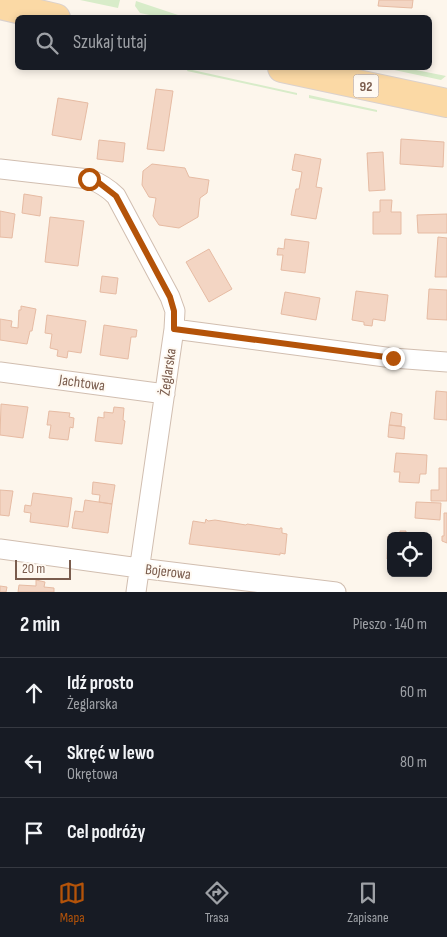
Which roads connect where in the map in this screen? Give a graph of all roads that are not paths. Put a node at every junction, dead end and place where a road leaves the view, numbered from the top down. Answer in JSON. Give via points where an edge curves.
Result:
{"nodes":[{"id":1,"x":0,"y":5,"type":"edge"},
{"id":2,"x":43,"y":15,"type":"edge"},
{"id":3,"x":291,"y":70,"type":"edge"},
{"id":4,"x":447,"y":103,"type":"edge"},
{"id":5,"x":0,"y":169,"type":"edge"},
{"id":6,"x":174,"y":329,"type":"junction"},
{"id":7,"x":447,"y":362,"type":"edge"},
{"id":8,"x":0,"y":372,"type":"edge"},
{"id":9,"x":165,"y":394,"type":"junction"},
{"id":10,"x":0,"y":549,"type":"edge"},
{"id":11,"x":139,"y":568,"type":"junction"},
{"id":12,"x":136,"y":592,"type":"edge"},
{"id":13,"x":336,"y":592,"type":"edge"}],
"edges":[{"from":1,"to":2,"type":"main road"},
{"from":3,"to":4,"type":"main road","number":"92"},
{"from":5,"to":6,"type":"street","name":"Żeglarska","via":[[89,179],[116,196],[170,297]]},
{"from":6,"to":7,"type":"street","via":[[393,358]]},
{"from":6,"to":9,"type":"street","name":"Żeglarska"},
{"from":8,"to":9,"type":"street","name":"Jachtowa"},
{"from":9,"to":11,"type":"street","name":"Żeglarska"},
{"from":10,"to":11,"type":"street","name":"Bojerowa"},
{"from":11,"to":12,"type":"street","name":"Żeglarska"},
{"from":11,"to":13,"type":"street","name":"Bojerowa"}]}
